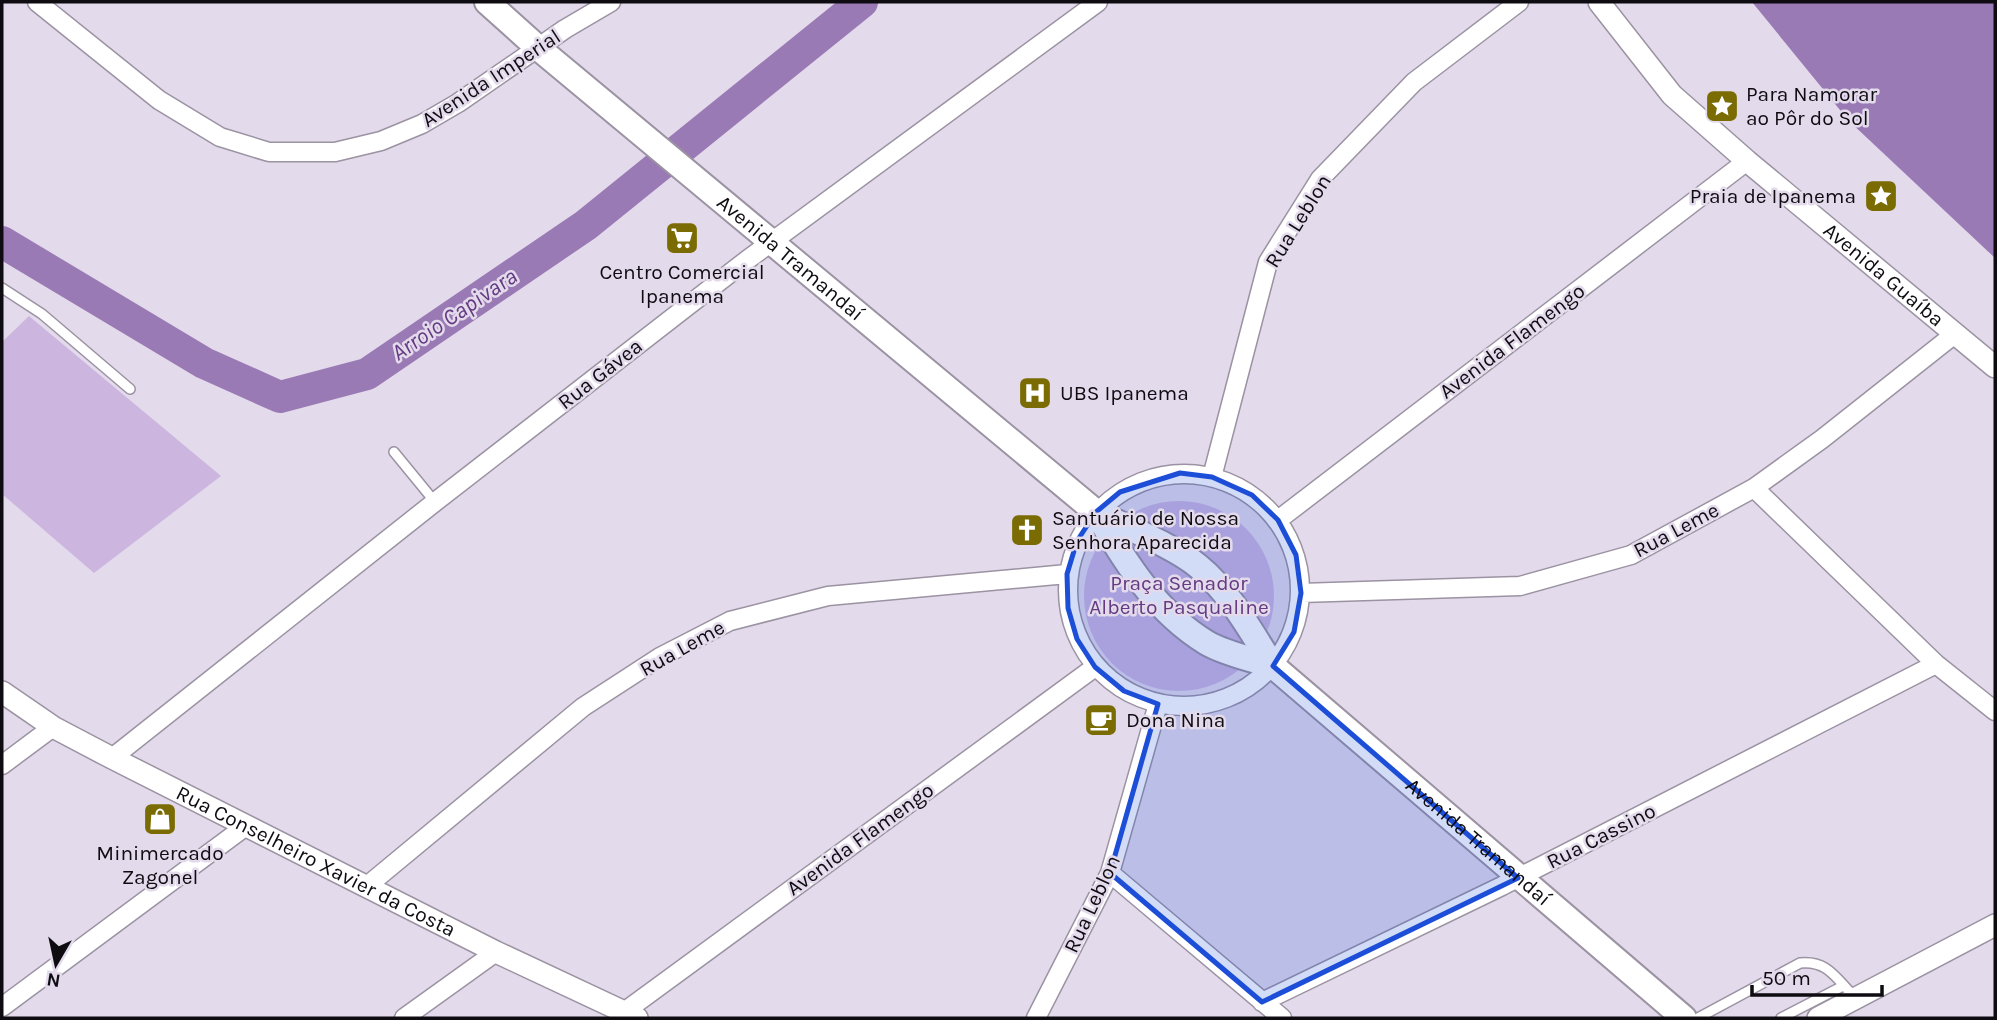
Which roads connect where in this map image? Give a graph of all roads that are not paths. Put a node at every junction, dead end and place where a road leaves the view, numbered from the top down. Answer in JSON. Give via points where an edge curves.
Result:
{"nodes":[{"id":1,"x":37,"y":2,"type":"edge"},
{"id":2,"x":486,"y":2,"type":"edge"},
{"id":3,"x":611,"y":2,"type":"edge"},
{"id":4,"x":1098,"y":2,"type":"edge"},
{"id":5,"x":1519,"y":2,"type":"edge"},
{"id":6,"x":1600,"y":2,"type":"edge"},
{"id":7,"x":537,"y":47,"type":"junction"},
{"id":8,"x":1747,"y":161,"type":"junction"},
{"id":9,"x":772,"y":243,"type":"junction"},
{"id":10,"x":2,"y":288,"type":"edge"},
{"id":11,"x":1955,"y":333,"type":"junction"},
{"id":12,"x":1995,"y":367,"type":"edge"},
{"id":13,"x":130,"y":389,"type":"dead end"},
{"id":14,"x":394,"y":452,"type":"dead end"},
{"id":15,"x":1212,"y":477,"type":"junction"},
{"id":16,"x":1754,"y":488,"type":"junction"},
{"id":17,"x":435,"y":502,"type":"junction"},
{"id":18,"x":1096,"y":512,"type":"junction"},
{"id":19,"x":1278,"y":520,"type":"junction"},
{"id":20,"x":1145,"y":537,"type":"junction"},
{"id":21,"x":1121,"y":555,"type":"junction"},
{"id":22,"x":1067,"y":574,"type":"junction"},
{"id":23,"x":1301,"y":593,"type":"junction"},
{"id":24,"x":1243,"y":621,"type":"junction"},
{"id":25,"x":1220,"y":648,"type":"junction"},
{"id":26,"x":1936,"y":664,"type":"junction"},
{"id":27,"x":1273,"y":666,"type":"junction"},
{"id":28,"x":1095,"y":667,"type":"junction"},
{"id":29,"x":2,"y":692,"type":"edge"},
{"id":30,"x":1158,"y":704,"type":"junction"},
{"id":31,"x":1995,"y":711,"type":"edge"},
{"id":32,"x":53,"y":727,"type":"junction"},
{"id":33,"x":112,"y":758,"type":"junction"},
{"id":34,"x":2,"y":765,"type":"edge"},
{"id":35,"x":246,"y":826,"type":"junction"},
{"id":36,"x":1110,"y":873,"type":"junction"},
{"id":37,"x":1518,"y":878,"type":"junction"},
{"id":38,"x":366,"y":886,"type":"junction"},
{"id":39,"x":1995,"y":925,"type":"edge"},
{"id":40,"x":496,"y":952,"type":"junction"},
{"id":41,"x":1850,"y":992,"type":"junction"},
{"id":42,"x":1262,"y":1002,"type":"junction"},
{"id":43,"x":2,"y":1007,"type":"edge"},
{"id":44,"x":630,"y":1015,"type":"edge"},
{"id":45,"x":404,"y":1018,"type":"edge"},
{"id":46,"x":1037,"y":1018,"type":"edge"},
{"id":47,"x":1282,"y":1018,"type":"edge"},
{"id":48,"x":1684,"y":1018,"type":"edge"},
{"id":49,"x":1698,"y":1018,"type":"edge"},
{"id":50,"x":1781,"y":1018,"type":"edge"},
{"id":51,"x":1818,"y":1018,"type":"edge"}],
"edges":[{"from":1,"to":7,"type":"street","name":"Avenida Imperial","via":[[159,100],[220,137],[269,152],[335,152],[381,141],[458,103]]},
{"from":2,"to":7,"type":"main road","name":"Avenida Tramandaí"},
{"from":3,"to":7,"type":"street","name":"Avenida Imperial"},
{"from":4,"to":9,"type":"street","name":"Rua Gávea"},
{"from":5,"to":15,"type":"street","name":"Rua Leblon","via":[[1415,82],[1320,179],[1268,262]]},
{"from":6,"to":8,"type":"street","name":"Avenida Guaíba","via":[[1672,95]]},
{"from":7,"to":9,"type":"main road","name":"Avenida Tramandaí"},
{"from":8,"to":11,"type":"street","name":"Avenida Guaíba"},
{"from":8,"to":19,"type":"street","name":"Avenida Flamengo"},
{"from":9,"to":17,"type":"street","name":"Rua Gávea"},
{"from":9,"to":18,"type":"main road","name":"Avenida Tramandaí"},
{"from":10,"to":13,"type":"lane","via":[[42,314]]},
{"from":11,"to":12,"type":"street","name":"Avenida Guaíba"},
{"from":11,"to":16,"type":"street","name":"Rua Leme"},
{"from":14,"to":17,"type":"lane"},
{"from":15,"to":18,"type":"street","via":[[1180,473],[1149,478],[1120,492]]},
{"from":15,"to":19,"type":"street","via":[[1252,495]]},
{"from":16,"to":23,"type":"street","name":"Rua Leme","via":[[1631,555],[1520,586]]},
{"from":16,"to":26,"type":"street"},
{"from":17,"to":33,"type":"street","name":"Rua Gávea"},
{"from":18,"to":20,"type":"main road","name":"Avenida Tramandaí"},
{"from":18,"to":21,"type":"main road","name":"Avenida Tramandaí"},
{"from":18,"to":22,"type":"street","via":[[1077,541]]},
{"from":19,"to":23,"type":"street","via":[[1296,555]]},
{"from":20,"to":21,"type":"main road","via":[[1125,540]]},
{"from":20,"to":24,"type":"main road","name":"Avenida Tramandaí","via":[[1196,564]]},
{"from":21,"to":25,"type":"main road","name":"Avenida Tramandaí","via":[[1147,592],[1187,628]]},
{"from":22,"to":28,"type":"street","via":[[1068,608],[1077,639]]},
{"from":22,"to":38,"type":"street","name":"Rua Leme","via":[[828,596],[730,621],[660,657],[583,707]]},
{"from":23,"to":27,"type":"street","via":[[1294,632]]},
{"from":24,"to":25,"type":"main road","via":[[1239,639]]},
{"from":24,"to":27,"type":"main road","name":"Avenida Tramandaí"},
{"from":25,"to":27,"type":"main road","name":"Avenida Tramandaí"},
{"from":26,"to":31,"type":"street"},
{"from":26,"to":37,"type":"street","name":"Rua Cassino"},
{"from":27,"to":30,"type":"street","via":[[1237,694],[1194,707]]},
{"from":27,"to":37,"type":"main road","name":"Avenida Tramandaí"},
{"from":28,"to":30,"type":"street","via":[[1124,691]]},
{"from":28,"to":44,"type":"street","name":"Avenida Flamengo"},
{"from":29,"to":32,"type":"street","name":"Rua Conselheiro Xavier da Costa"},
{"from":30,"to":36,"type":"street","name":"Rua Leblon"},
{"from":32,"to":33,"type":"street","name":"Rua Conselheiro Xavier da Costa"},
{"from":32,"to":34,"type":"street"},
{"from":33,"to":35,"type":"street","name":"Rua Conselheiro Xavier da Costa"},
{"from":35,"to":38,"type":"street","name":"Rua Conselheiro Xavier da Costa"},
{"from":35,"to":43,"type":"street"},
{"from":36,"to":42,"type":"street"},
{"from":36,"to":46,"type":"street","name":"Rua Leblon"},
{"from":37,"to":42,"type":"street","name":"Rua Cassino"},
{"from":37,"to":48,"type":"main road","name":"Avenida Tramandaí"},
{"from":38,"to":40,"type":"street","name":"Rua Conselheiro Xavier da Costa"},
{"from":39,"to":41,"type":"street"},
{"from":40,"to":44,"type":"street","name":"Rua Conselheiro Xavier da Costa"},
{"from":40,"to":45,"type":"street"},
{"from":41,"to":49,"type":"lane","via":[[1826,967],[1815,961],[1800,963]]},
{"from":41,"to":50,"type":"lane"},
{"from":41,"to":51,"type":"street"},
{"from":42,"to":47,"type":"street"}]}
